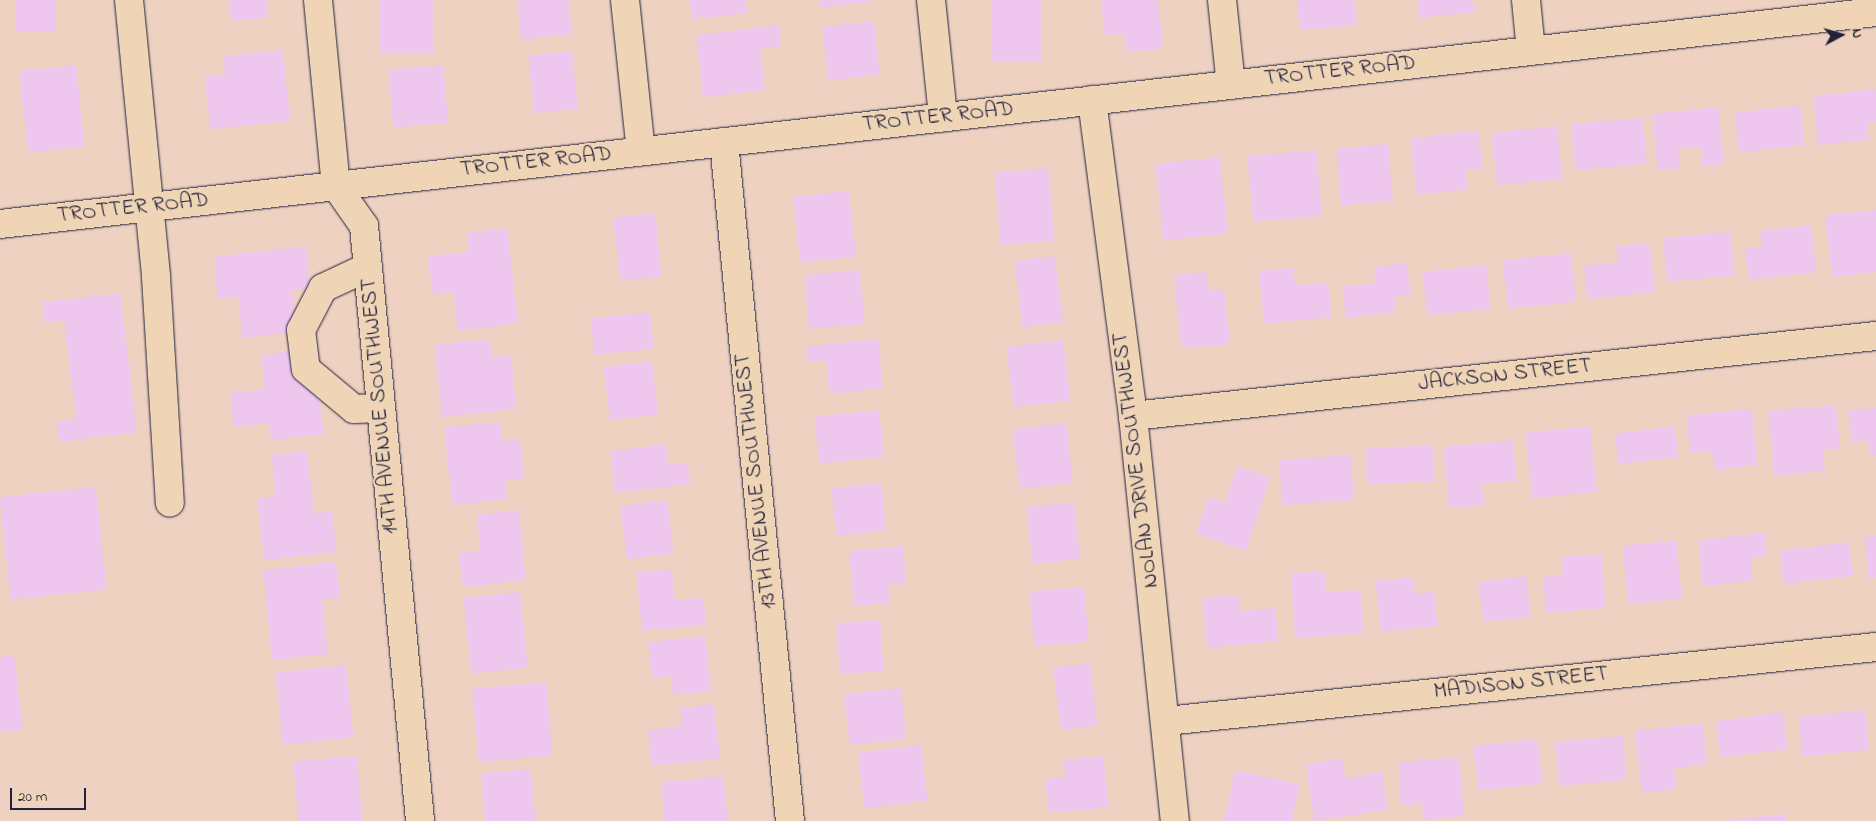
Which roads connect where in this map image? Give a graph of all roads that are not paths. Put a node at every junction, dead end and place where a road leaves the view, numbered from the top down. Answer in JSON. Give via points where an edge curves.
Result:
{"nodes":[{"id":1,"x":130,"y":0,"type":"edge"},
{"id":2,"x":318,"y":0,"type":"edge"},
{"id":3,"x":626,"y":0,"type":"edge"},
{"id":4,"x":931,"y":0,"type":"edge"},
{"id":5,"x":1222,"y":0,"type":"edge"},
{"id":6,"x":1526,"y":0,"type":"edge"},
{"id":7,"x":1873,"y":8,"type":"edge"},
{"id":8,"x":1530,"y":51,"type":"junction"},
{"id":9,"x":1231,"y":85,"type":"junction"},
{"id":10,"x":1092,"y":100,"type":"junction"},
{"id":11,"x":943,"y":117,"type":"junction"},
{"id":12,"x":724,"y":142,"type":"junction"},
{"id":13,"x":640,"y":151,"type":"junction"},
{"id":14,"x":336,"y":186,"type":"junction"},
{"id":15,"x":150,"y":207,"type":"junction"},
{"id":16,"x":0,"y":224,"type":"edge"},
{"id":17,"x":368,"y":266,"type":"junction"},
{"id":18,"x":1876,"y":336,"type":"edge"},
{"id":19,"x":381,"y":408,"type":"junction"},
{"id":20,"x":1133,"y":416,"type":"junction"},
{"id":21,"x":170,"y":503,"type":"dead end"},
{"id":22,"x":1876,"y":646,"type":"edge"},
{"id":23,"x":1166,"y":721,"type":"junction"},
{"id":24,"x":420,"y":821,"type":"edge"},
{"id":25,"x":790,"y":821,"type":"edge"},
{"id":26,"x":1175,"y":821,"type":"edge"}],
"edges":[{"from":1,"to":15,"type":"street"},
{"from":2,"to":14,"type":"street","name":"14TH AVENUE SOUTHWEST"},
{"from":3,"to":13,"type":"street"},
{"from":4,"to":11,"type":"street"},
{"from":5,"to":9,"type":"street"},
{"from":6,"to":8,"type":"street"},
{"from":7,"to":8,"type":"street","name":"TROTTER ROAD"},
{"from":8,"to":9,"type":"street","name":"TROTTER ROAD"},
{"from":9,"to":10,"type":"street","name":"TROTTER ROAD"},
{"from":10,"to":11,"type":"street","name":"TROTTER ROAD"},
{"from":10,"to":20,"type":"street","name":"NOLAN DRIVE SOUTHWEST"},
{"from":11,"to":12,"type":"street","name":"TROTTER ROAD"},
{"from":12,"to":13,"type":"street","name":"TROTTER ROAD"},
{"from":12,"to":25,"type":"street","name":"13TH AVENUE SOUTHWEST"},
{"from":13,"to":14,"type":"street","name":"TROTTER ROAD"},
{"from":14,"to":15,"type":"street","name":"TROTTER ROAD"},
{"from":14,"to":17,"type":"street","name":"14TH AVENUE SOUTHWEST","via":[[364,226]]},
{"from":15,"to":16,"type":"street","name":"TROTTER ROAD"},
{"from":15,"to":21,"type":"street"},
{"from":17,"to":19,"type":"street","name":"14TH AVENUE SOUTHWEST"},
{"from":17,"to":19,"type":"street","via":[[323,288],[301,330],[306,369],[326,389],[354,410]]},
{"from":18,"to":20,"type":"street","name":"JACKSON STREET"},
{"from":19,"to":24,"type":"street","name":"14TH AVENUE SOUTHWEST"},
{"from":20,"to":23,"type":"street","name":"NOLAN DRIVE SOUTHWEST"},
{"from":22,"to":23,"type":"street","name":"MADISON STREET"},
{"from":23,"to":26,"type":"street","name":"NOLAN DRIVE SOUTHWEST"}]}
